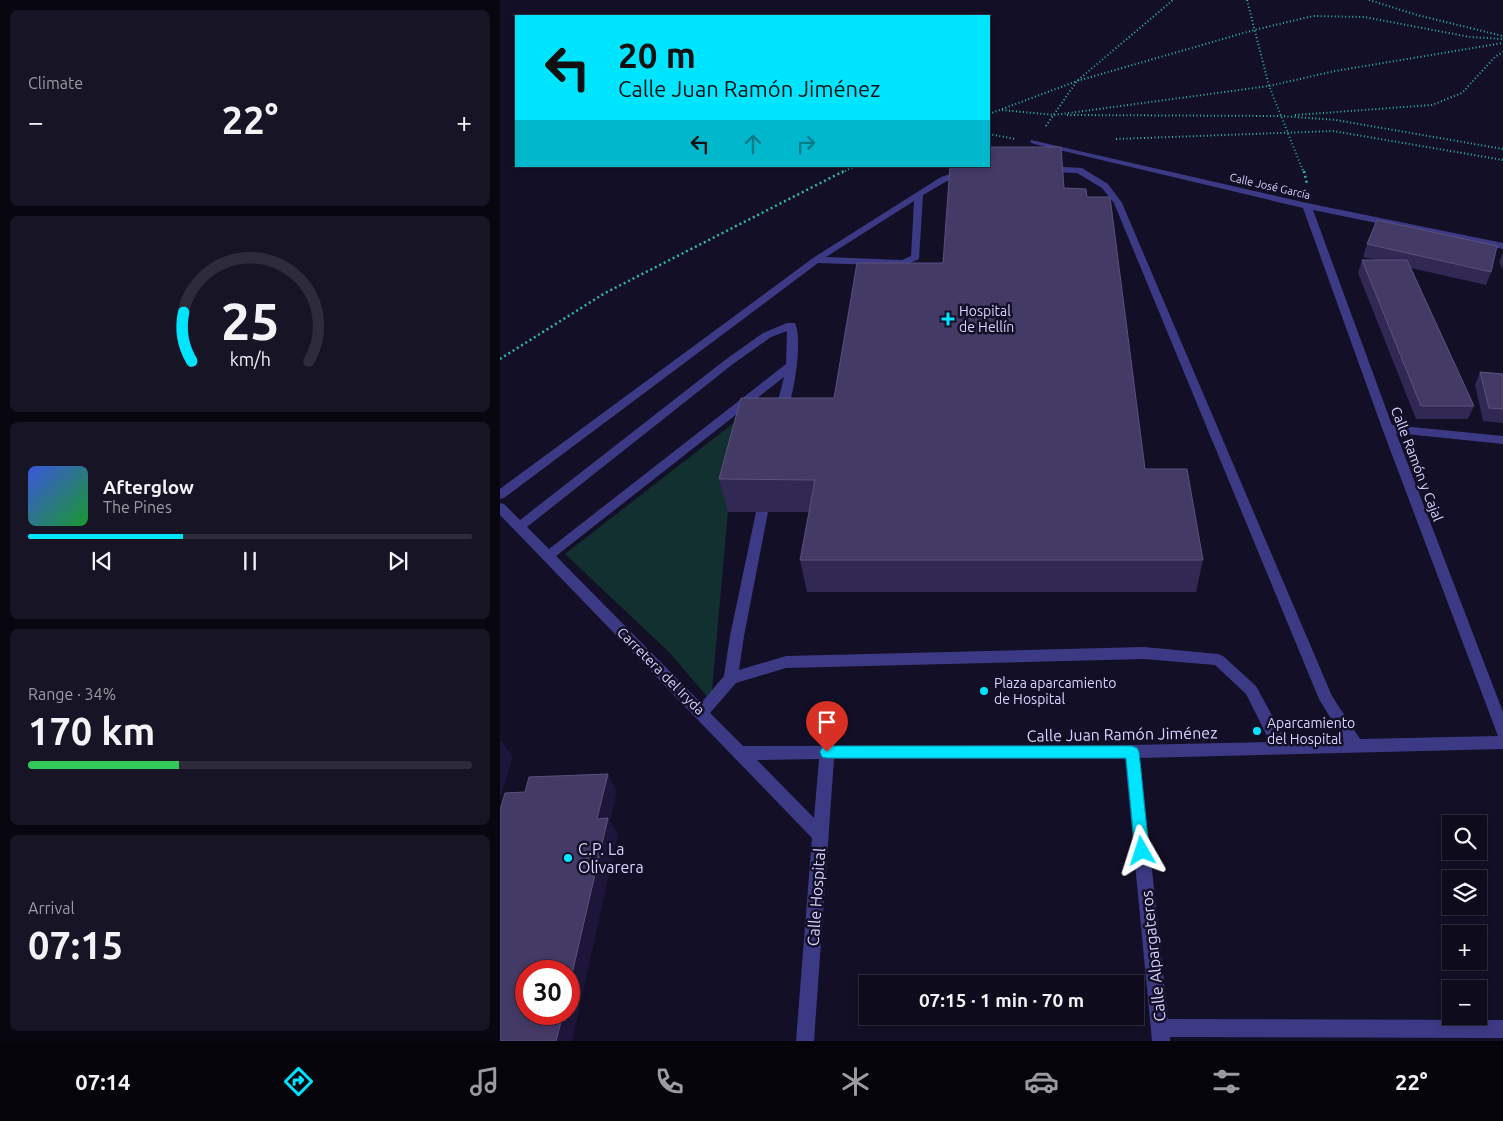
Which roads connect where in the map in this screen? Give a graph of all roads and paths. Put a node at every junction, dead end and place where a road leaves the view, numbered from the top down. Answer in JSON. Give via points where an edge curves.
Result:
{"nodes":[{"id":1,"x":1173,"y":0,"type":"edge"},
{"id":2,"x":1247,"y":0,"type":"edge"},
{"id":3,"x":1369,"y":0,"type":"edge"},
{"id":4,"x":1254,"y":30,"type":"junction"},
{"id":5,"x":1503,"y":37,"type":"edge"},
{"id":6,"x":1503,"y":43,"type":"edge"},
{"id":7,"x":1503,"y":52,"type":"edge"},
{"id":8,"x":1077,"y":81,"type":"junction"},
{"id":9,"x":1270,"y":86,"type":"junction"},
{"id":10,"x":999,"y":110,"type":"junction"},
{"id":11,"x":990,"y":114,"type":"edge"},
{"id":12,"x":1054,"y":114,"type":"junction"},
{"id":13,"x":1282,"y":116,"type":"junction"},
{"id":14,"x":1288,"y":133,"type":"junction"},
{"id":15,"x":990,"y":134,"type":"edge"},
{"id":16,"x":1112,"y":140,"type":"dead end"},
{"id":17,"x":1034,"y":142,"type":"junction"},
{"id":18,"x":1503,"y":150,"type":"edge"},
{"id":19,"x":1503,"y":160,"type":"edge"},
{"id":20,"x":853,"y":167,"type":"edge"},
{"id":21,"x":1036,"y":169,"type":"edge"},
{"id":22,"x":980,"y":170,"type":"edge"},
{"id":23,"x":919,"y":194,"type":"junction"},
{"id":24,"x":1307,"y":206,"type":"junction"},
{"id":25,"x":1503,"y":246,"type":"edge"},
{"id":26,"x":816,"y":260,"type":"junction"},
{"id":27,"x":500,"y":359,"type":"edge"},
{"id":28,"x":792,"y":365,"type":"junction"},
{"id":29,"x":780,"y":421,"type":"edge"},
{"id":30,"x":1388,"y":428,"type":"junction"},
{"id":31,"x":1503,"y":440,"type":"edge"},
{"id":32,"x":500,"y":495,"type":"edge"},
{"id":33,"x":500,"y":507,"type":"edge"},
{"id":34,"x":762,"y":512,"type":"edge"},
{"id":35,"x":519,"y":527,"type":"junction"},
{"id":36,"x":548,"y":556,"type":"junction"},
{"id":37,"x":731,"y":678,"type":"junction"},
{"id":38,"x":702,"y":712,"type":"junction"},
{"id":39,"x":1503,"y":731,"type":"edge"},
{"id":40,"x":1503,"y":742,"type":"edge"},
{"id":41,"x":1356,"y":746,"type":"junction"},
{"id":42,"x":1282,"y":749,"type":"junction"},
{"id":43,"x":827,"y":752,"type":"junction"},
{"id":44,"x":1132,"y":752,"type":"junction"},
{"id":45,"x":741,"y":753,"type":"junction"},
{"id":46,"x":821,"y":836,"type":"junction"},
{"id":47,"x":1503,"y":1029,"type":"edge"},
{"id":48,"x":1160,"y":1035,"type":"edge"},
{"id":49,"x":805,"y":1041,"type":"edge"}],
"edges":[{"from":1,"to":8,"type":"path"},
{"from":2,"to":4,"type":"path"},
{"from":3,"to":5,"type":"path"},
{"from":4,"to":5,"type":"path","via":[[1313,16],[1364,17],[1470,37]]},
{"from":4,"to":8,"type":"path"},
{"from":4,"to":9,"type":"path"},
{"from":6,"to":9,"type":"path","via":[[1335,71]]},
{"from":7,"to":13,"type":"path","via":[[1462,93],[1432,105]]},
{"from":8,"to":10,"type":"path"},
{"from":8,"to":12,"type":"path"},
{"from":9,"to":12,"type":"path"},
{"from":9,"to":13,"type":"path"},
{"from":10,"to":11,"type":"path"},
{"from":10,"to":12,"type":"path"},
{"from":12,"to":13,"type":"path"},
{"from":12,"to":17,"type":"path"},
{"from":13,"to":14,"type":"path"},
{"from":13,"to":18,"type":"path","via":[[1336,120]]},
{"from":14,"to":16,"type":"path"},
{"from":14,"to":19,"type":"path","via":[[1333,131]]},
{"from":14,"to":24,"type":"path","via":[[1303,166]]},
{"from":15,"to":17,"type":"path"},
{"from":17,"to":24,"type":"street","name":"Calle José García"},
{"from":20,"to":27,"type":"path","via":[[605,293]]},
{"from":21,"to":41,"type":"street","via":[[1079,170],[1105,186],[1118,203],[1326,699]]},
{"from":22,"to":23,"type":"street","via":[[970,170],[944,180]]},
{"from":23,"to":26,"type":"street"},
{"from":23,"to":26,"type":"street","via":[[916,256],[904,263]]},
{"from":24,"to":25,"type":"street","name":"Calle José García"},
{"from":24,"to":30,"type":"street","name":"Calle Ramón y Cajal"},
{"from":26,"to":32,"type":"street"},
{"from":28,"to":29,"type":"street"},
{"from":28,"to":35,"type":"street","via":[[794,340],[791,324],[767,335],[729,362]]},
{"from":28,"to":36,"type":"street"},
{"from":30,"to":31,"type":"street"},
{"from":30,"to":39,"type":"street","name":"Calle Ramón y Cajal"},
{"from":33,"to":35,"type":"street","name":"Carretera del Iryda"},
{"from":34,"to":37,"type":"street"},
{"from":35,"to":36,"type":"street","name":"Carretera del Iryda"},
{"from":36,"to":38,"type":"street","name":"Carretera del Iryda"},
{"from":37,"to":38,"type":"street"},
{"from":37,"to":42,"type":"street","via":[[786,662],[1144,653],[1218,660],[1251,690]]},
{"from":38,"to":45,"type":"street","name":"Carretera del Iryda"},
{"from":40,"to":41,"type":"street","name":"Calle Juan Ramón Jiménez"},
{"from":41,"to":42,"type":"street","name":"Calle Juan Ramón Jiménez"},
{"from":42,"to":44,"type":"street","name":"Calle Juan Ramón Jiménez"},
{"from":43,"to":44,"type":"street","name":"Calle Juan Ramón Jiménez"},
{"from":43,"to":45,"type":"street","name":"Calle Juan Ramón Jiménez"},
{"from":43,"to":46,"type":"street","name":"Calle Hospital"},
{"from":44,"to":48,"type":"street","name":"Calle Alpargateros"},
{"from":45,"to":46,"type":"street","name":"Carretera del Iryda"},
{"from":46,"to":49,"type":"street","name":"Calle Hospital"},
{"from":47,"to":48,"type":"street"}]}
